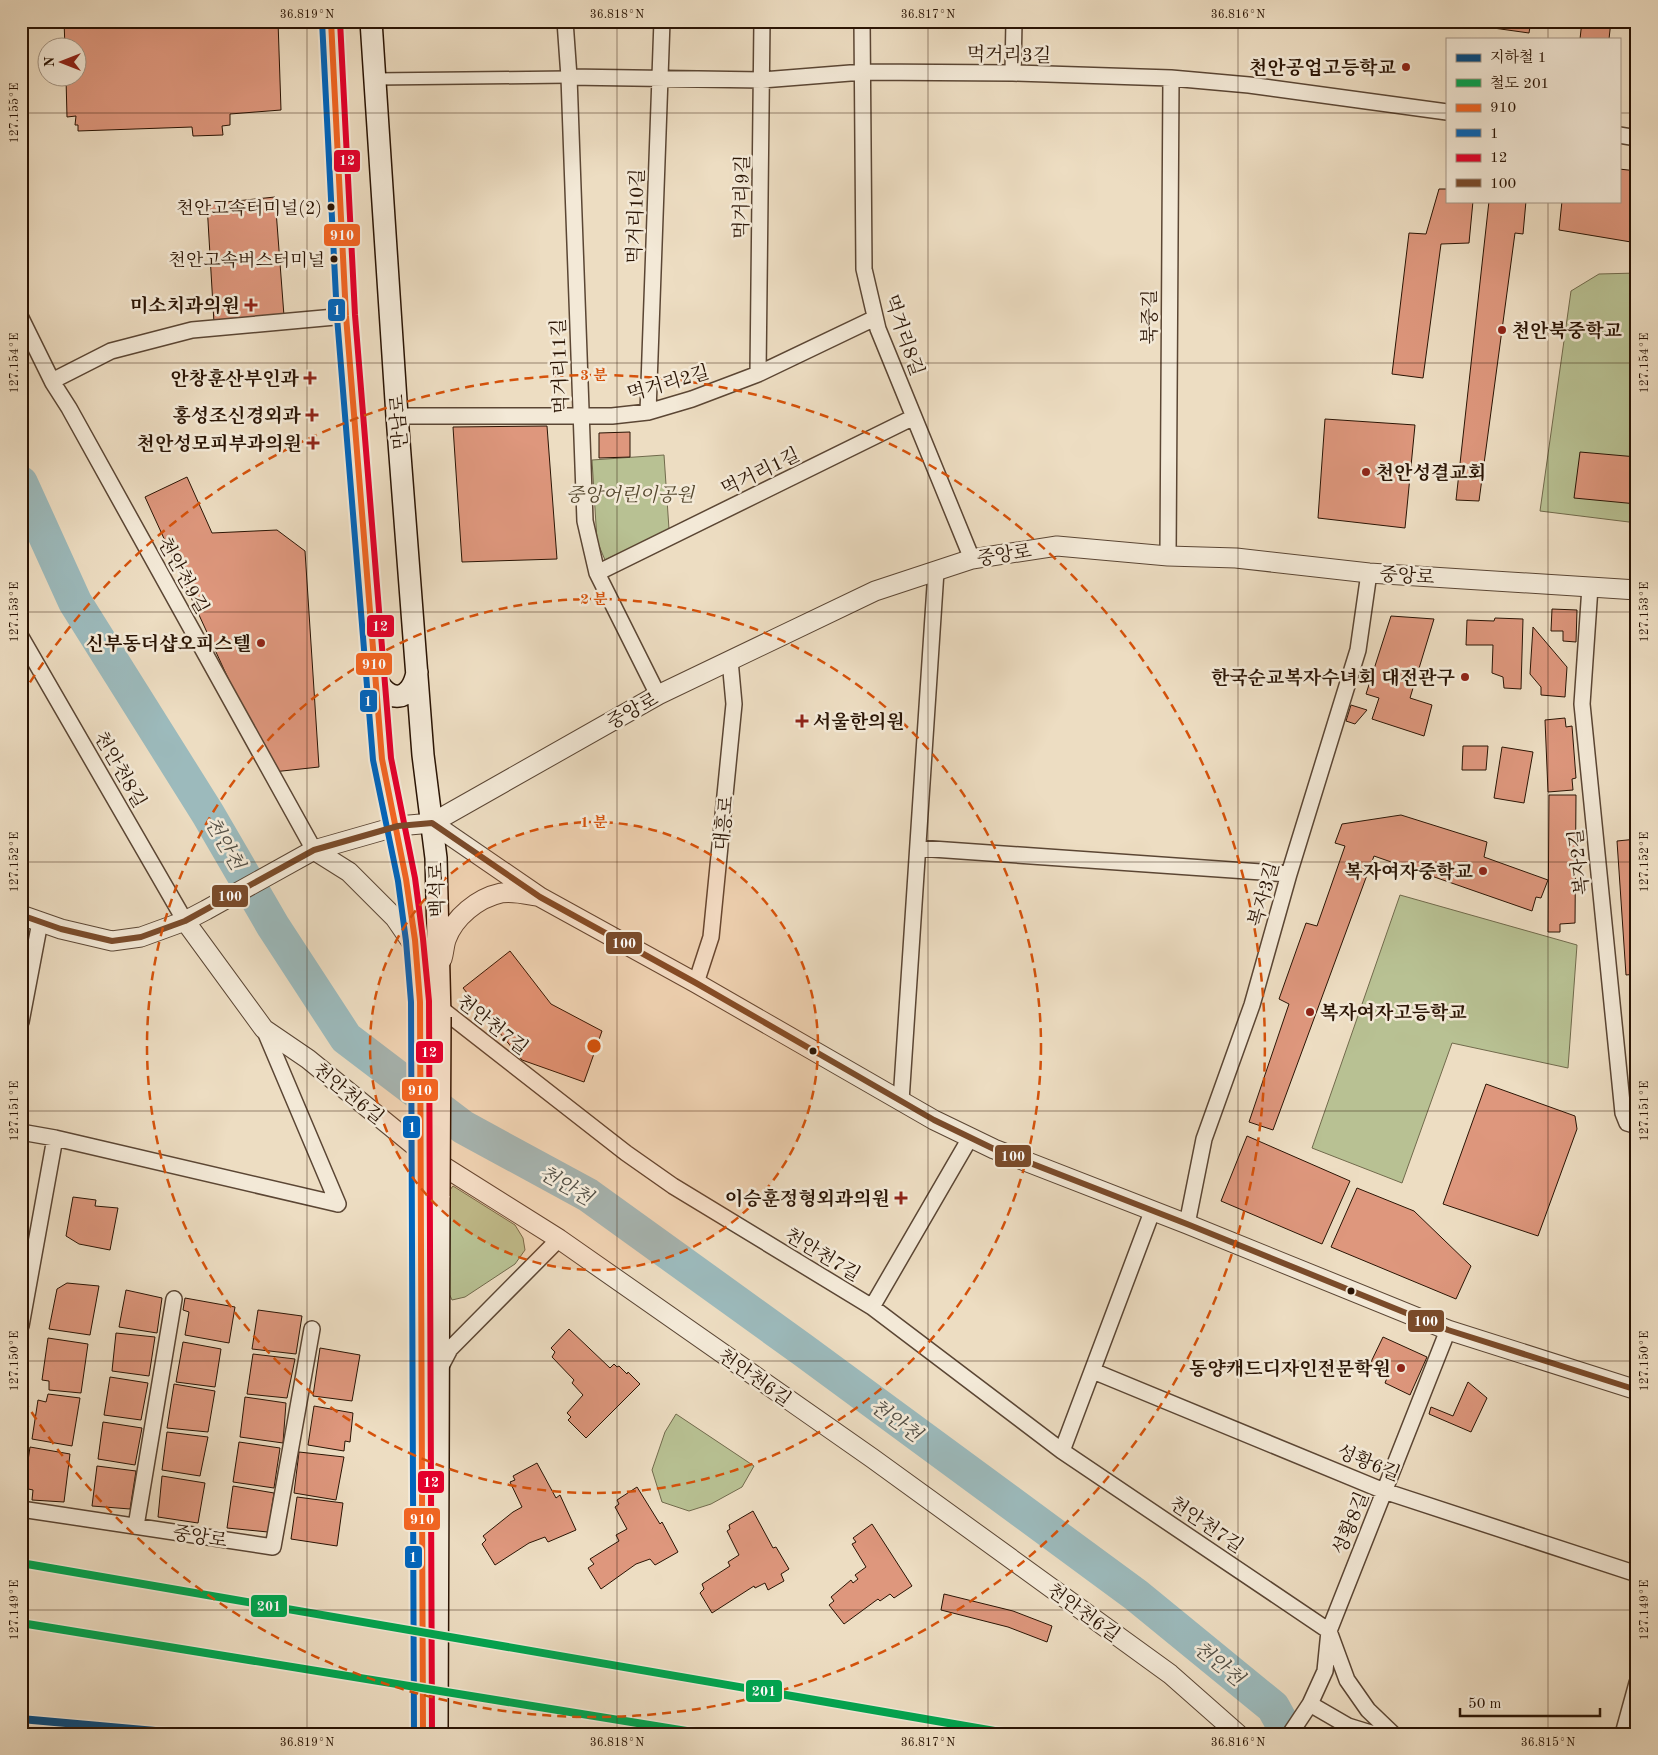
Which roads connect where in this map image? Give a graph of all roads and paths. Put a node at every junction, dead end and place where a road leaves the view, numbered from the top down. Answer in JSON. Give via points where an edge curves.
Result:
{"nodes":[{"id":1,"x":330,"y":21,"type":"edge"},
{"id":2,"x":371,"y":21,"type":"edge"},
{"id":3,"x":565,"y":21,"type":"edge"},
{"id":4,"x":662,"y":21,"type":"edge"},
{"id":5,"x":762,"y":21,"type":"edge"},
{"id":6,"x":862,"y":21,"type":"edge"},
{"id":7,"x":1014,"y":21,"type":"edge"},
{"id":8,"x":863,"y":72,"type":"junction"},
{"id":9,"x":1014,"y":73,"type":"junction"},
{"id":10,"x":569,"y":77,"type":"junction"},
{"id":11,"x":661,"y":78,"type":"junction"},
{"id":12,"x":1171,"y":78,"type":"junction"},
{"id":13,"x":375,"y":79,"type":"junction"},
{"id":14,"x":762,"y":80,"type":"junction"},
{"id":15,"x":1446,"y":112,"type":"edge"},
{"id":16,"x":1620,"y":136,"type":"edge"},
{"id":17,"x":1637,"y":138,"type":"edge"},
{"id":18,"x":346,"y":316,"type":"junction"},
{"id":19,"x":21,"y":318,"type":"edge"},
{"id":20,"x":875,"y":318,"type":"junction"},
{"id":21,"x":758,"y":374,"type":"junction"},
{"id":22,"x":52,"y":381,"type":"junction"},
{"id":23,"x":648,"y":412,"type":"junction"},
{"id":24,"x":397,"y":416,"type":"junction"},
{"id":25,"x":580,"y":416,"type":"junction"},
{"id":26,"x":914,"y":417,"type":"junction"},
{"id":27,"x":1168,"y":556,"type":"junction"},
{"id":28,"x":972,"y":559,"type":"junction"},
{"id":29,"x":936,"y":571,"type":"junction"},
{"id":30,"x":597,"y":573,"type":"junction"},
{"id":31,"x":1369,"y":573,"type":"junction"},
{"id":32,"x":1590,"y":586,"type":"junction"},
{"id":33,"x":1637,"y":590,"type":"edge"},
{"id":34,"x":21,"y":637,"type":"edge"},
{"id":35,"x":730,"y":660,"type":"junction"},
{"id":36,"x":417,"y":672,"type":"junction"},
{"id":37,"x":375,"y":676,"type":"junction"},
{"id":38,"x":658,"y":695,"type":"junction"},
{"id":39,"x":432,"y":823,"type":"junction"},
{"id":40,"x":398,"y":826,"type":"junction"},
{"id":41,"x":918,"y":848,"type":"junction"},
{"id":42,"x":314,"y":850,"type":"junction"},
{"id":43,"x":1289,"y":874,"type":"junction"},
{"id":44,"x":540,"y":897,"type":"junction"},
{"id":45,"x":21,"y":916,"type":"edge"},
{"id":46,"x":185,"y":921,"type":"junction"},
{"id":47,"x":40,"y":922,"type":"junction"},
{"id":48,"x":417,"y":950,"type":"junction"},
{"id":49,"x":439,"y":975,"type":"junction"},
{"id":50,"x":696,"y":983,"type":"junction"},
{"id":51,"x":433,"y":1009,"type":"junction"},
{"id":52,"x":21,"y":1022,"type":"edge"},
{"id":53,"x":264,"y":1029,"type":"junction"},
{"id":54,"x":901,"y":1101,"type":"junction"},
{"id":55,"x":1637,"y":1126,"type":"edge"},
{"id":56,"x":21,"y":1132,"type":"edge"},
{"id":57,"x":55,"y":1138,"type":"junction"},
{"id":58,"x":970,"y":1138,"type":"junction"},
{"id":59,"x":1152,"y":1212,"type":"junction"},
{"id":60,"x":1187,"y":1224,"type":"junction"},
{"id":61,"x":559,"y":1239,"type":"junction"},
{"id":62,"x":174,"y":1299,"type":"dead end"},
{"id":63,"x":872,"y":1307,"type":"junction"},
{"id":64,"x":439,"y":1321,"type":"junction"},
{"id":65,"x":21,"y":1326,"type":"edge"},
{"id":66,"x":312,"y":1329,"type":"dead end"},
{"id":67,"x":1448,"y":1330,"type":"junction"},
{"id":68,"x":460,"y":1339,"type":"junction"},
{"id":69,"x":438,"y":1371,"type":"junction"},
{"id":70,"x":1093,"y":1371,"type":"junction"},
{"id":71,"x":1637,"y":1390,"type":"edge"},
{"id":72,"x":1062,"y":1451,"type":"junction"},
{"id":73,"x":1384,"y":1491,"type":"junction"},
{"id":74,"x":21,"y":1509,"type":"edge"},
{"id":75,"x":136,"y":1526,"type":"junction"},
{"id":76,"x":430,"y":1573,"type":"junction"},
{"id":77,"x":1637,"y":1574,"type":"edge"},
{"id":78,"x":1329,"y":1631,"type":"junction"},
{"id":79,"x":1637,"y":1683,"type":"edge"},
{"id":80,"x":1308,"y":1706,"type":"junction"},
{"id":81,"x":423,"y":1734,"type":"edge"},
{"id":82,"x":437,"y":1734,"type":"edge"},
{"id":83,"x":1238,"y":1734,"type":"edge"},
{"id":84,"x":1290,"y":1734,"type":"edge"},
{"id":85,"x":1374,"y":1734,"type":"edge"},
{"id":86,"x":1393,"y":1734,"type":"edge"},
{"id":87,"x":1623,"y":1734,"type":"edge"}],
"edges":[{"from":1,"to":18,"type":"main road"},
{"from":2,"to":13,"type":"main road","name":"만남로"},
{"from":3,"to":10,"type":"street","name":"먹거리11길"},
{"from":4,"to":11,"type":"street","name":"먹거리10길"},
{"from":5,"to":14,"type":"street","name":"먹거리9길"},
{"from":6,"to":8,"type":"street","name":"먹거리8길"},
{"from":7,"to":9,"type":"street"},
{"from":8,"to":9,"type":"street","name":"먹거리3길"},
{"from":8,"to":14,"type":"street","name":"먹거리3길"},
{"from":8,"to":20,"type":"street","name":"먹거리8길","via":[[864,269]]},
{"from":9,"to":12,"type":"street","name":"먹거리3길"},
{"from":10,"to":11,"type":"street","name":"먹거리3길"},
{"from":10,"to":13,"type":"street"},
{"from":10,"to":25,"type":"street","name":"먹거리11길"},
{"from":11,"to":14,"type":"street","name":"먹거리3길"},
{"from":11,"to":23,"type":"street","name":"먹거리10길"},
{"from":12,"to":15,"type":"street","name":"먹거리3길","via":[[1249,85]]},
{"from":12,"to":27,"type":"street","name":"북중길"},
{"from":13,"to":24,"type":"main road","name":"만남로"},
{"from":14,"to":21,"type":"street","name":"먹거리9길"},
{"from":16,"to":17,"type":"street"},
{"from":18,"to":22,"type":"street","via":[[192,330],[111,351]]},
{"from":18,"to":37,"type":"main road"},
{"from":19,"to":22,"type":"street","name":"천안천9길"},
{"from":20,"to":21,"type":"street","name":"먹거리2길"},
{"from":20,"to":26,"type":"street","name":"먹거리8길"},
{"from":21,"to":23,"type":"street","name":"먹거리2길"},
{"from":22,"to":42,"type":"street","name":"천안천9길"},
{"from":23,"to":25,"type":"street","name":"먹거리2길"},
{"from":24,"to":25,"type":"street","name":"먹거리2길"},
{"from":24,"to":36,"type":"main road","name":"만남로"},
{"from":25,"to":30,"type":"street","name":"먹거리11길","via":[[585,521]]},
{"from":26,"to":28,"type":"street","name":"먹거리8길"},
{"from":26,"to":30,"type":"street","name":"먹거리1길"},
{"from":27,"to":28,"type":"street","name":"중앙로","via":[[1057,546]]},
{"from":27,"to":31,"type":"street","name":"중앙로","via":[[1236,558]]},
{"from":28,"to":29,"type":"street","name":"중앙로"},
{"from":29,"to":35,"type":"street","name":"중앙로","via":[[875,591]]},
{"from":29,"to":41,"type":"street"},
{"from":30,"to":38,"type":"street","name":"먹거리11길"},
{"from":31,"to":32,"type":"street","name":"중앙로"},
{"from":31,"to":43,"type":"street","name":"복자3길","via":[[1358,650]]},
{"from":32,"to":33,"type":"street","name":"중앙로"},
{"from":32,"to":55,"type":"street","name":"복자2길","via":[[1582,704],[1623,1113],[1627,1122]]},
{"from":34,"to":46,"type":"street","name":"천안천8길"},
{"from":35,"to":38,"type":"street","name":"중앙로"},
{"from":35,"to":50,"type":"street","name":"대흥로","via":[[734,704],[711,937]]},
{"from":36,"to":37,"type":"main road","via":[[411,689],[398,697],[383,690]]},
{"from":36,"to":39,"type":"main road","name":"만남로"},
{"from":37,"to":40,"type":"main road","via":[[382,759]]},
{"from":38,"to":39,"type":"street","name":"중앙로"},
{"from":39,"to":40,"type":"street"},
{"from":39,"to":44,"type":"street"},
{"from":39,"to":49,"type":"main road","name":"백석로"},
{"from":40,"to":42,"type":"street"},
{"from":40,"to":48,"type":"main road","name":"백석로"},
{"from":41,"to":43,"type":"street"},
{"from":41,"to":54,"type":"street"},
{"from":42,"to":46,"type":"street"},
{"from":42,"to":48,"type":"street","via":[[349,872],[395,918]]},
{"from":43,"to":60,"type":"street","name":"복자3길","via":[[1252,1005],[1204,1138]]},
{"from":44,"to":49,"type":"street","via":[[502,893],[470,908],[456,921],[446,939]]},
{"from":44,"to":50,"type":"street"},
{"from":45,"to":47,"type":"street"},
{"from":46,"to":47,"type":"street","via":[[141,937],[112,941]]},
{"from":46,"to":53,"type":"street","name":"천안천6길"},
{"from":47,"to":52,"type":"street"},
{"from":48,"to":51,"type":"main road","name":"백석로"},
{"from":49,"to":51,"type":"main road","name":"백석로"},
{"from":50,"to":54,"type":"street"},
{"from":51,"to":63,"type":"street","name":"천안천7길","via":[[673,1186]]},
{"from":51,"to":64,"type":"main road","bridge":true},
{"from":51,"to":76,"type":"main road","bridge":true,"via":[[420,1174]]},
{"from":53,"to":57,"type":"street","name":"천안천6길","via":[[338,1204]]},
{"from":53,"to":61,"type":"street","name":"천안천6길","via":[[308,1059],[427,1156]]},
{"from":54,"to":58,"type":"street"},
{"from":56,"to":57,"type":"street","name":"천안천6길"},
{"from":57,"to":65,"type":"street"},
{"from":58,"to":59,"type":"street"},
{"from":58,"to":63,"type":"street"},
{"from":59,"to":60,"type":"street"},
{"from":59,"to":70,"type":"street"},
{"from":60,"to":67,"type":"street"},
{"from":61,"to":68,"type":"street"},
{"from":61,"to":83,"type":"street","name":"천안천6길","via":[[872,1458],[1162,1668]]},
{"from":62,"to":75,"type":"street"},
{"from":63,"to":72,"type":"street","name":"천안천7길"},
{"from":64,"to":68,"type":"street","via":[[446,1332]]},
{"from":64,"to":69,"type":"main road"},
{"from":66,"to":75,"type":"street","name":"중앙로","via":[[273,1546]]},
{"from":67,"to":71,"type":"street"},
{"from":67,"to":73,"type":"street","name":"성황8길"},
{"from":68,"to":69,"type":"street","via":[[450,1349]]},
{"from":69,"to":76,"type":"main road"},
{"from":70,"to":72,"type":"street"},
{"from":70,"to":73,"type":"street","name":"성황6길"},
{"from":72,"to":78,"type":"street","name":"천안천7길"},
{"from":73,"to":77,"type":"street","name":"성황6길"},
{"from":73,"to":78,"type":"street","name":"성황8길"},
{"from":74,"to":75,"type":"street"},
{"from":76,"to":81,"type":"main road"},
{"from":76,"to":82,"type":"main road"},
{"from":78,"to":80,"type":"street","name":"성황8길","via":[[1325,1671]]},
{"from":78,"to":86,"type":"street","via":[[1347,1680],[1368,1710]]},
{"from":79,"to":87,"type":"street"},
{"from":80,"to":84,"type":"street","name":"성황8길"},
{"from":80,"to":85,"type":"street","via":[[1348,1726]]}]}
